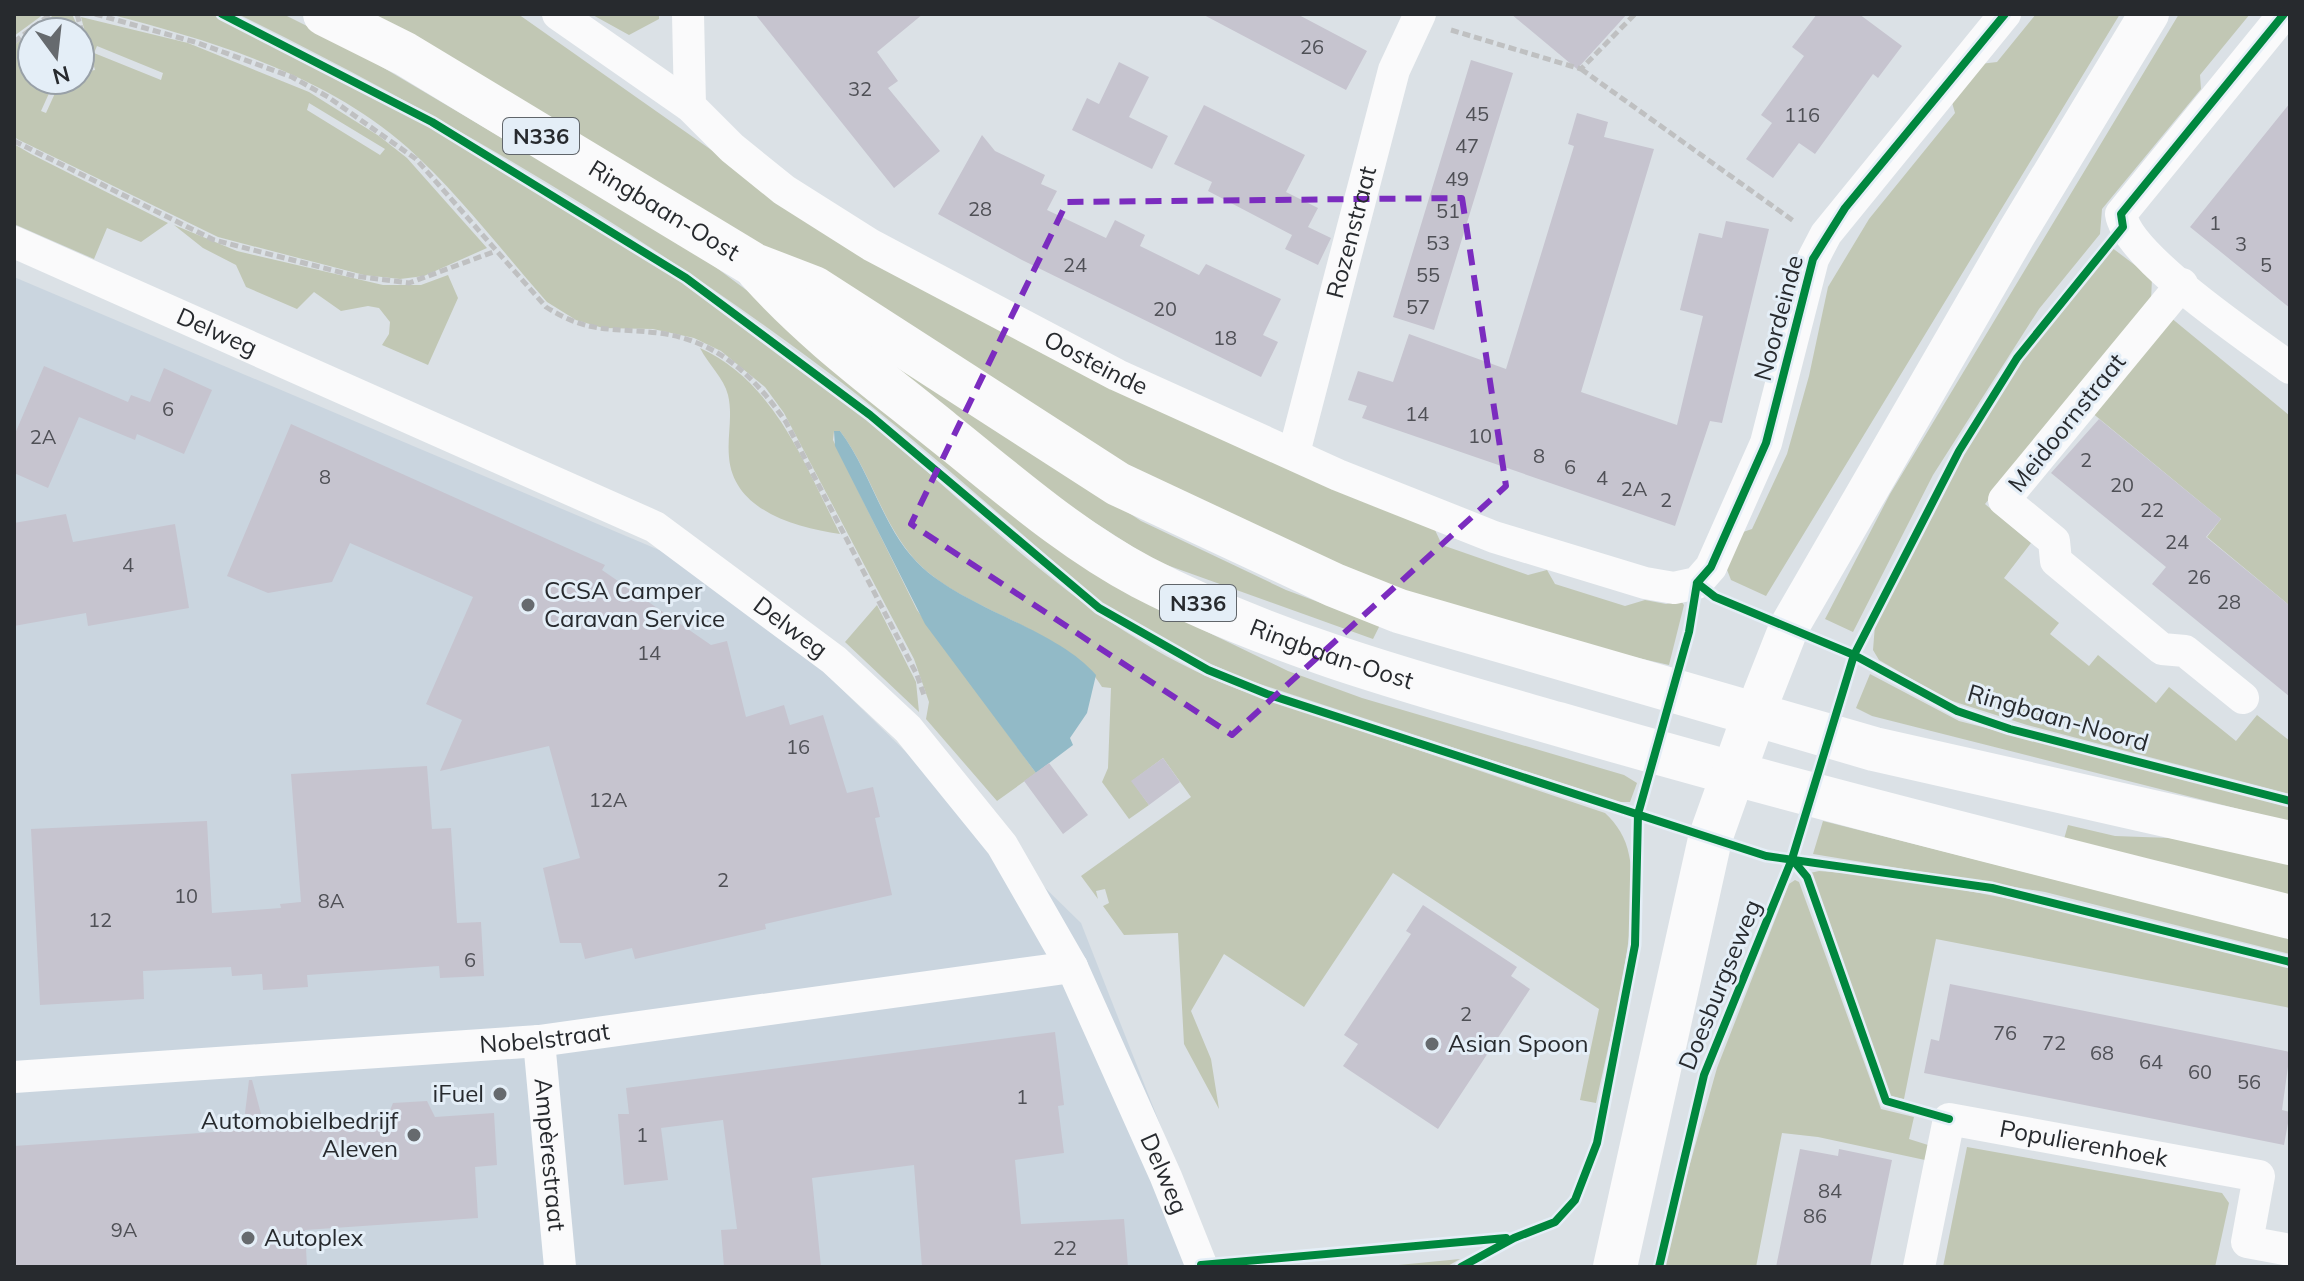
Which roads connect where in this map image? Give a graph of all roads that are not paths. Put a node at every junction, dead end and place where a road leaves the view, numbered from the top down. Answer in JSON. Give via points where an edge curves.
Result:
{"nodes":[{"id":1,"x":325,"y":14,"type":"edge"},
{"id":2,"x":558,"y":14,"type":"edge"},
{"id":3,"x":688,"y":14,"type":"edge"},
{"id":4,"x":2005,"y":14,"type":"edge"},
{"id":5,"x":2149,"y":14,"type":"edge"},
{"id":6,"x":2284,"y":14,"type":"edge"},
{"id":7,"x":1413,"y":16,"type":"edge"},
{"id":8,"x":690,"y":106,"type":"junction"},
{"id":9,"x":14,"y":242,"type":"edge"},
{"id":10,"x":754,"y":265,"type":"junction"},
{"id":11,"x":2182,"y":284,"type":"junction"},
{"id":12,"x":2290,"y":368,"type":"edge"},
{"id":13,"x":1294,"y":453,"type":"junction"},
{"id":14,"x":1697,"y":583,"type":"joint"},
{"id":15,"x":2243,"y":698,"type":"dead end"},
{"id":16,"x":1755,"y":713,"type":"junction"},
{"id":17,"x":1732,"y":773,"type":"junction"},
{"id":18,"x":2290,"y":843,"type":"edge"},
{"id":19,"x":2290,"y":917,"type":"edge"},
{"id":20,"x":1072,"y":967,"type":"junction"},
{"id":21,"x":539,"y":1041,"type":"junction"},
{"id":22,"x":14,"y":1077,"type":"edge"},
{"id":23,"x":2290,"y":1250,"type":"edge"},
{"id":24,"x":2244,"y":1254,"type":"edge"},
{"id":25,"x":560,"y":1267,"type":"edge"},
{"id":26,"x":1202,"y":1267,"type":"edge"},
{"id":27,"x":1615,"y":1267,"type":"edge"},
{"id":28,"x":1919,"y":1267,"type":"edge"}],
"edges":[{"from":1,"to":10,"type":"main road","name":"Ringbaan-Oost","number":"N336","via":[[405,54]]},
{"from":2,"to":8,"type":"street","name":"Oosteinde"},
{"from":3,"to":8,"type":"street"},
{"from":4,"to":14,"type":"street","name":"Noordeinde","via":[[1822,241],[1766,443],[1711,567]]},
{"from":5,"to":16,"type":"street","via":[[1789,627]]},
{"from":6,"to":11,"type":"street","via":[[2121,214],[2123,227],[2150,260]]},
{"from":7,"to":13,"type":"street","name":"Rozenstraat","via":[[1394,70]]},
{"from":8,"to":13,"type":"street","name":"Oosteinde","via":[[784,190],[871,245],[1117,375]]},
{"from":9,"to":20,"type":"street","name":"Delweg","via":[[655,527],[834,660],[908,729],[1002,845]]},
{"from":10,"to":16,"type":"main road","name":"Ringbaan-Oost","number":"N336","via":[[814,288],[1118,484],[1334,585],[1460,630]]},
{"from":10,"to":17,"type":"main road","name":"Ringbaan-Oost","number":"N336","via":[[798,315],[992,471],[1078,538],[1141,576],[1212,609],[1394,677]]},
{"from":11,"to":12,"type":"street"},
{"from":11,"to":15,"type":"street","name":"Meidoornstraat","via":[[2004,500],[2054,541],[2056,561],[2162,649],[2185,651]]},
{"from":13,"to":14,"type":"street","name":"Oosteinde","via":[[1494,537],[1645,583],[1674,588]]},
{"from":16,"to":17,"type":"main road","name":"Doesburgseweg"},
{"from":16,"to":18,"type":"main road","via":[[1874,749]]},
{"from":17,"to":19,"type":"main road"},
{"from":17,"to":27,"type":"main road","name":"Doesburgseweg","via":[[1696,893]]},
{"from":20,"to":21,"type":"street","name":"Nobelstraat"},
{"from":20,"to":26,"type":"street","name":"Delweg"},
{"from":21,"to":22,"type":"street","name":"Nobelstraat"},
{"from":21,"to":25,"type":"street","name":"Ampèrestraat"},
{"from":23,"to":24,"type":"street","name":"Populierenhoek"},
{"from":24,"to":28,"type":"street","name":"Populierenhoek","via":[[2259,1176],[1949,1119]]}]}
